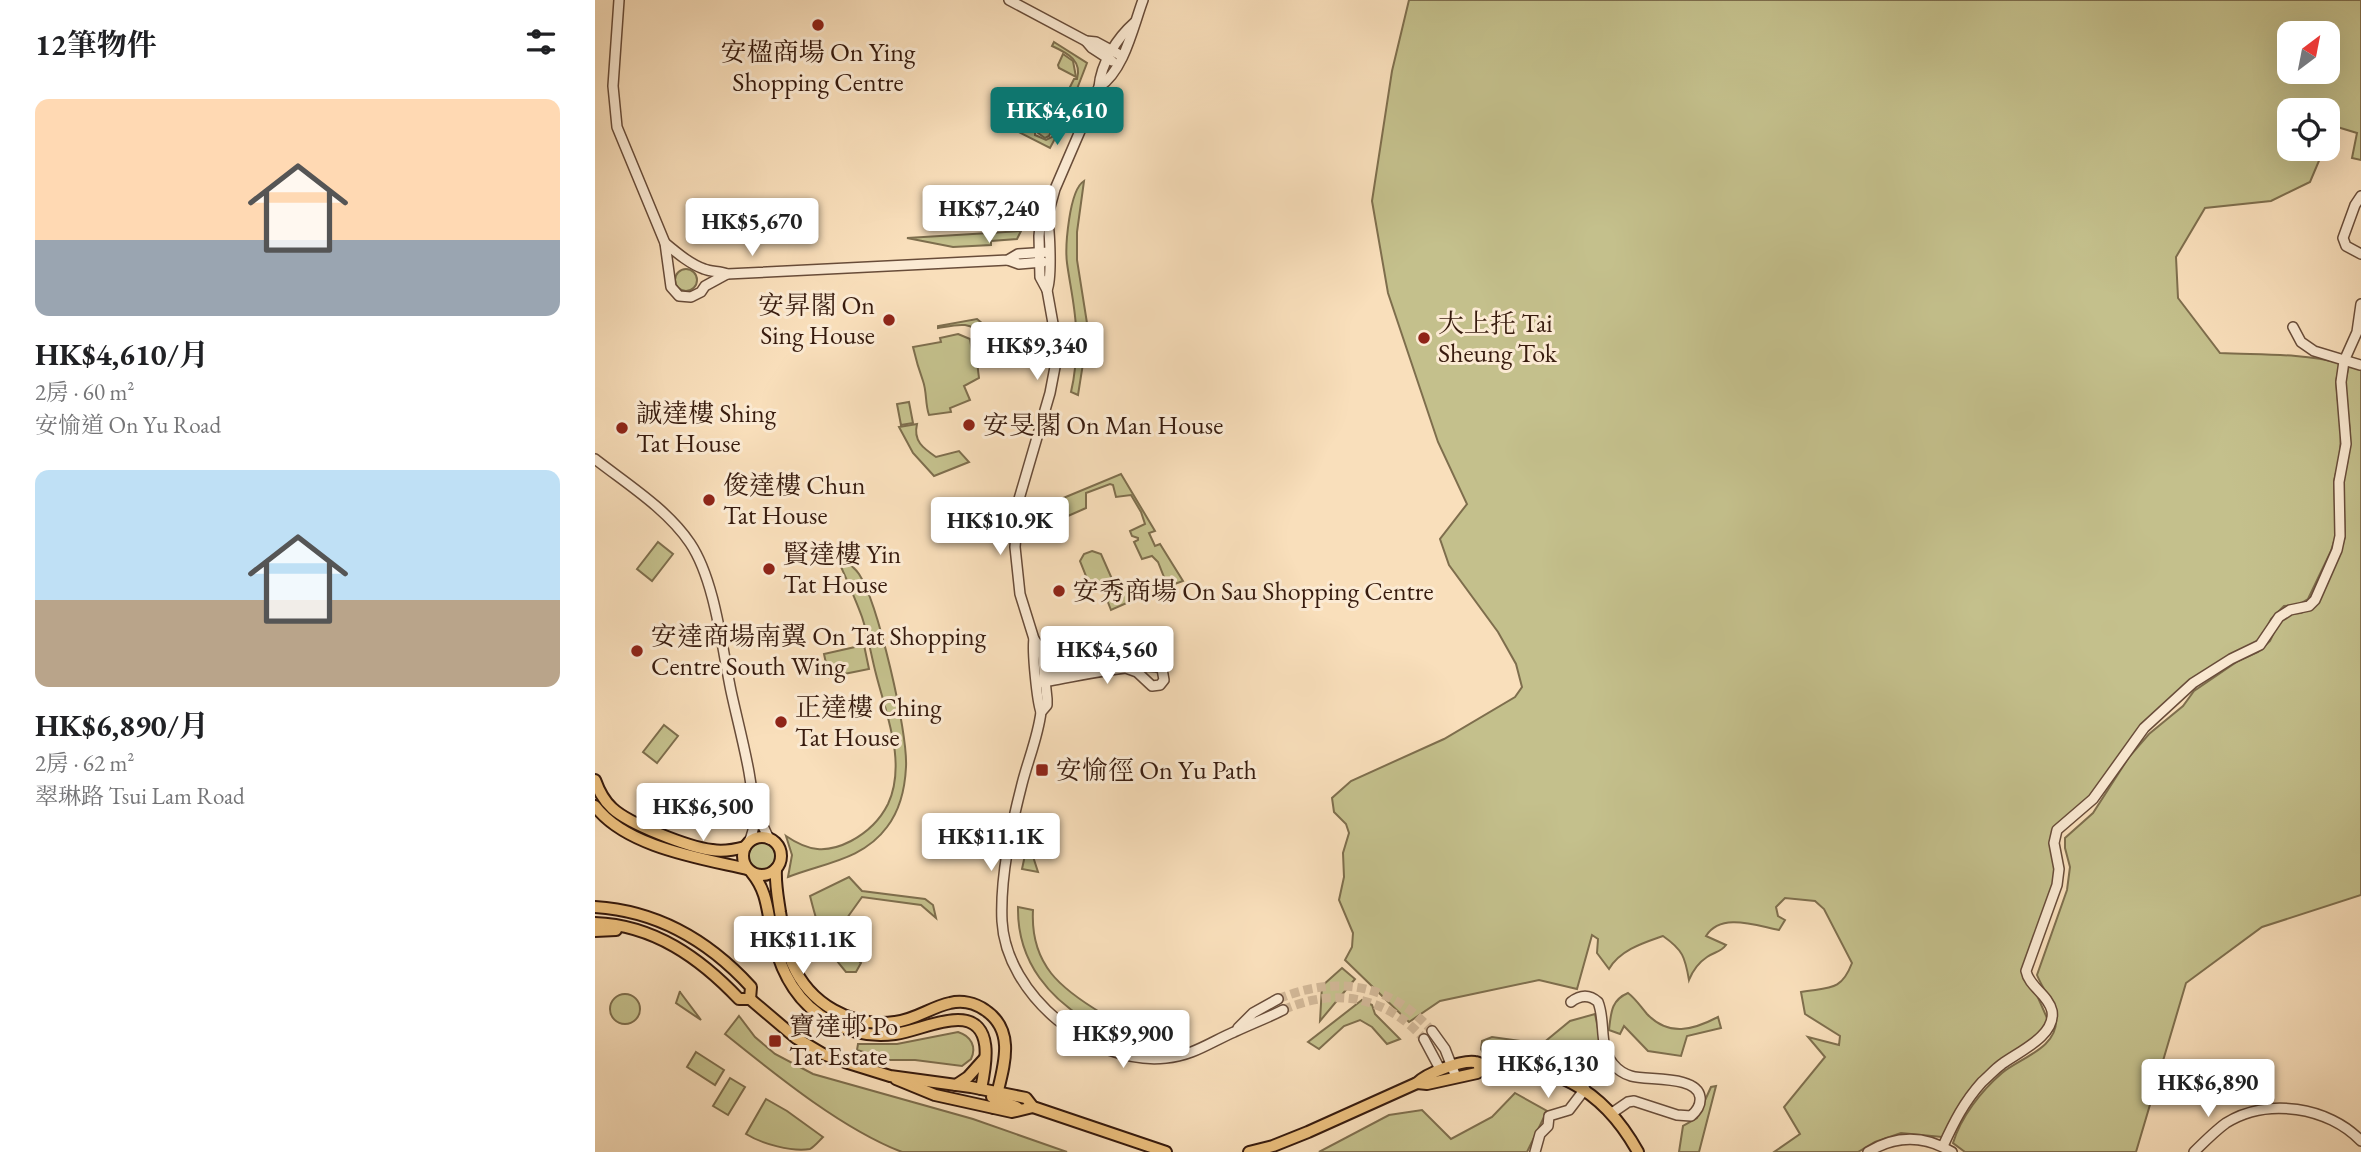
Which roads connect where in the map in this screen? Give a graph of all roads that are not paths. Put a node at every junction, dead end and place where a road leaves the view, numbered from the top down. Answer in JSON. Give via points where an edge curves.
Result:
{"nodes":[{"id":1,"x":619,"y":0,"type":"edge"},
{"id":2,"x":1009,"y":0,"type":"edge"},
{"id":3,"x":1143,"y":0,"type":"edge"},
{"id":4,"x":1134,"y":23,"type":"junction"},
{"id":5,"x":1110,"y":55,"type":"junction"},
{"id":6,"x":1120,"y":60,"type":"junction"},
{"id":7,"x":1100,"y":87,"type":"junction"},
{"id":8,"x":2361,"y":196,"type":"edge"},
{"id":9,"x":665,"y":243,"type":"junction"},
{"id":10,"x":2361,"y":254,"type":"edge"},
{"id":11,"x":1043,"y":257,"type":"junction"},
{"id":12,"x":687,"y":261,"type":"junction"},
{"id":13,"x":702,"y":269,"type":"junction"},
{"id":14,"x":727,"y":274,"type":"junction"},
{"id":15,"x":670,"y":275,"type":"junction"},
{"id":16,"x":705,"y":286,"type":"junction"},
{"id":17,"x":2361,"y":304,"type":"edge"},
{"id":18,"x":2293,"y":327,"type":"dead end"},
{"id":19,"x":2344,"y":361,"type":"junction"},
{"id":20,"x":2360,"y":365,"type":"edge"},
{"id":21,"x":595,"y":459,"type":"edge"},
{"id":22,"x":1152,"y":665,"type":"junction"},
{"id":23,"x":1126,"y":668,"type":"junction"},
{"id":24,"x":1143,"y":679,"type":"junction"},
{"id":25,"x":1042,"y":680,"type":"junction"},
{"id":26,"x":595,"y":780,"type":"edge"},
{"id":27,"x":595,"y":806,"type":"edge"},
{"id":28,"x":754,"y":809,"type":"junction"},
{"id":29,"x":769,"y":839,"type":"junction"},
{"id":30,"x":747,"y":845,"type":"junction"},
{"id":31,"x":776,"y":869,"type":"junction"},
{"id":32,"x":750,"y":871,"type":"junction"},
{"id":33,"x":596,"y":907,"type":"edge"},
{"id":34,"x":595,"y":923,"type":"edge"},
{"id":35,"x":637,"y":930,"type":"junction"},
{"id":36,"x":595,"y":931,"type":"edge"},
{"id":37,"x":750,"y":999,"type":"junction"},
{"id":38,"x":1278,"y":999,"type":"tunnel mouth"},
{"id":39,"x":1571,"y":1002,"type":"dead end"},
{"id":40,"x":1283,"y":1010,"type":"tunnel mouth"},
{"id":41,"x":1433,"y":1031,"type":"tunnel mouth"},
{"id":42,"x":1234,"y":1032,"type":"junction"},
{"id":43,"x":1423,"y":1038,"type":"tunnel mouth"},
{"id":44,"x":985,"y":1058,"type":"junction"},
{"id":45,"x":1438,"y":1065,"type":"junction"},
{"id":46,"x":1454,"y":1072,"type":"junction"},
{"id":47,"x":890,"y":1076,"type":"junction"},
{"id":48,"x":1417,"y":1083,"type":"junction"},
{"id":49,"x":956,"y":1084,"type":"junction"},
{"id":50,"x":981,"y":1089,"type":"junction"},
{"id":51,"x":1585,"y":1089,"type":"junction"},
{"id":52,"x":996,"y":1100,"type":"junction"},
{"id":53,"x":1033,"y":1107,"type":"junction"},
{"id":54,"x":1612,"y":1113,"type":"junction"},
{"id":55,"x":2361,"y":1141,"type":"edge"},
{"id":56,"x":1943,"y":1146,"type":"junction"},
{"id":57,"x":1166,"y":1152,"type":"edge"},
{"id":58,"x":1249,"y":1152,"type":"edge"},
{"id":59,"x":1535,"y":1152,"type":"edge"},
{"id":60,"x":1638,"y":1152,"type":"edge"},
{"id":61,"x":1868,"y":1152,"type":"edge"},
{"id":62,"x":1952,"y":1152,"type":"edge"},
{"id":63,"x":2195,"y":1152,"type":"edge"}],
"edges":[{"from":1,"to":9,"type":"street","via":[[613,86],[617,127]]},
{"from":2,"to":5,"type":"street","via":[[1096,42]]},
{"from":3,"to":4,"type":"street"},
{"from":4,"to":5,"type":"street"},
{"from":4,"to":6,"type":"street"},
{"from":5,"to":6,"type":"street"},
{"from":5,"to":7,"type":"street","via":[[1100,75]]},
{"from":6,"to":7,"type":"street"},
{"from":7,"to":11,"type":"street","via":[[1040,226]]},
{"from":8,"to":10,"type":"street","via":[[2343,238],[2346,246]]},
{"from":9,"to":12,"type":"street"},
{"from":9,"to":15,"type":"street"},
{"from":11,"to":14,"type":"street","via":[[1018,254],[1008,260]]},
{"from":11,"to":25,"type":"street","via":[[1040,277],[1047,290],[1055,341],[1053,380],[1023,483],[1015,531],[1017,579],[1034,639],[1042,648]]},
{"from":12,"to":13,"type":"street"},
{"from":12,"to":15,"type":"street","via":[[676,265]]},
{"from":13,"to":14,"type":"street"},
{"from":13,"to":16,"type":"street"},
{"from":14,"to":16,"type":"street"},
{"from":15,"to":16,"type":"street","via":[[671,287],[679,296],[691,297]]},
{"from":17,"to":19,"type":"street","via":[[2357,332]]},
{"from":18,"to":19,"type":"street","via":[[2301,342],[2314,351]]},
{"from":19,"to":20,"type":"street"},
{"from":19,"to":56,"type":"street","via":[[2340,382],[2346,444],[2339,482],[2341,535],[2315,600],[2279,617],[2260,645],[2187,688],[2139,733],[2090,803],[2057,830],[2057,885],[2026,971],[2049,1003],[2051,1021],[2039,1038],[1981,1084],[1956,1116]]},
{"from":21,"to":28,"type":"street","via":[[671,522],[690,543],[705,573]]},
{"from":22,"to":23,"type":"street"},
{"from":22,"to":24,"type":"street","via":[[1143,671]]},
{"from":22,"to":24,"type":"street","via":[[1162,668],[1163,682],[1152,686]]},
{"from":23,"to":24,"type":"street"},
{"from":23,"to":25,"type":"street"},
{"from":25,"to":42,"type":"street","via":[[1047,705],[1041,712],[1015,814],[1002,907],[1006,945],[1020,980],[1066,1026],[1100,1046],[1132,1057],[1187,1054]]},
{"from":26,"to":30,"type":"main road","via":[[611,807],[640,825],[713,850],[734,851]]},
{"from":27,"to":32,"type":"main road","via":[[607,820],[636,836],[685,855]]},
{"from":28,"to":29,"type":"street"},
{"from":28,"to":30,"type":"street","via":[[753,833]]},
{"from":29,"to":30,"type":"main road","via":[[758,837]]},
{"from":29,"to":31,"type":"main road","via":[[781,851]]},
{"from":30,"to":32,"type":"main road","via":[[743,859]]},
{"from":31,"to":32,"type":"main road","via":[[765,875]]},
{"from":31,"to":52,"type":"main road","via":[[789,955],[797,975],[816,998],[840,1014],[876,1023],[898,1022],[949,1003],[981,1007],[998,1021],[1006,1042]]},
{"from":32,"to":44,"type":"main road","via":[[764,892],[780,965],[793,989],[816,1013],[840,1026],[875,1035],[954,1020],[967,1022],[984,1036]]},
{"from":33,"to":37,"type":"main road","via":[[641,914],[693,937],[751,987]]},
{"from":34,"to":35,"type":"main road"},
{"from":35,"to":36,"type":"main road"},
{"from":35,"to":37,"type":"main road","via":[[684,951],[739,999]]},
{"from":37,"to":47,"type":"main road","via":[[803,1043]]},
{"from":38,"to":42,"type":"street","via":[[1253,1013]]},
{"from":39,"to":54,"type":"street","via":[[1580,996],[1598,1002],[1605,1049],[1622,1072],[1679,1081],[1699,1092],[1700,1105],[1692,1115],[1677,1115],[1635,1101]]},
{"from":40,"to":42,"type":"street"},
{"from":41,"to":46,"type":"street"},
{"from":43,"to":45,"type":"street"},
{"from":44,"to":49,"type":"main road"},
{"from":44,"to":50,"type":"main road"},
{"from":45,"to":46,"type":"main road"},
{"from":45,"to":48,"type":"main road"},
{"from":46,"to":48,"type":"main road","via":[[1427,1084]]},
{"from":46,"to":51,"type":"main road","via":[[1486,1066],[1543,1071]]},
{"from":47,"to":49,"type":"main road"},
{"from":47,"to":52,"type":"main road","via":[[935,1095]]},
{"from":48,"to":58,"type":"main road","via":[[1308,1132]]},
{"from":49,"to":50,"type":"main road"},
{"from":50,"to":52,"type":"main road"},
{"from":51,"to":54,"type":"main road"},
{"from":51,"to":59,"type":"street","via":[[1569,1110],[1549,1116]]},
{"from":52,"to":53,"type":"main road","via":[[1019,1109]]},
{"from":52,"to":53,"type":"main road","via":[[1026,1098]]},
{"from":53,"to":57,"type":"main road"},
{"from":54,"to":60,"type":"main road"},
{"from":55,"to":63,"type":"street","via":[[2339,1123],[2307,1111],[2280,1109],[2227,1122]]},
{"from":56,"to":61,"type":"street","via":[[1901,1139]]},
{"from":56,"to":62,"type":"street"}]}
